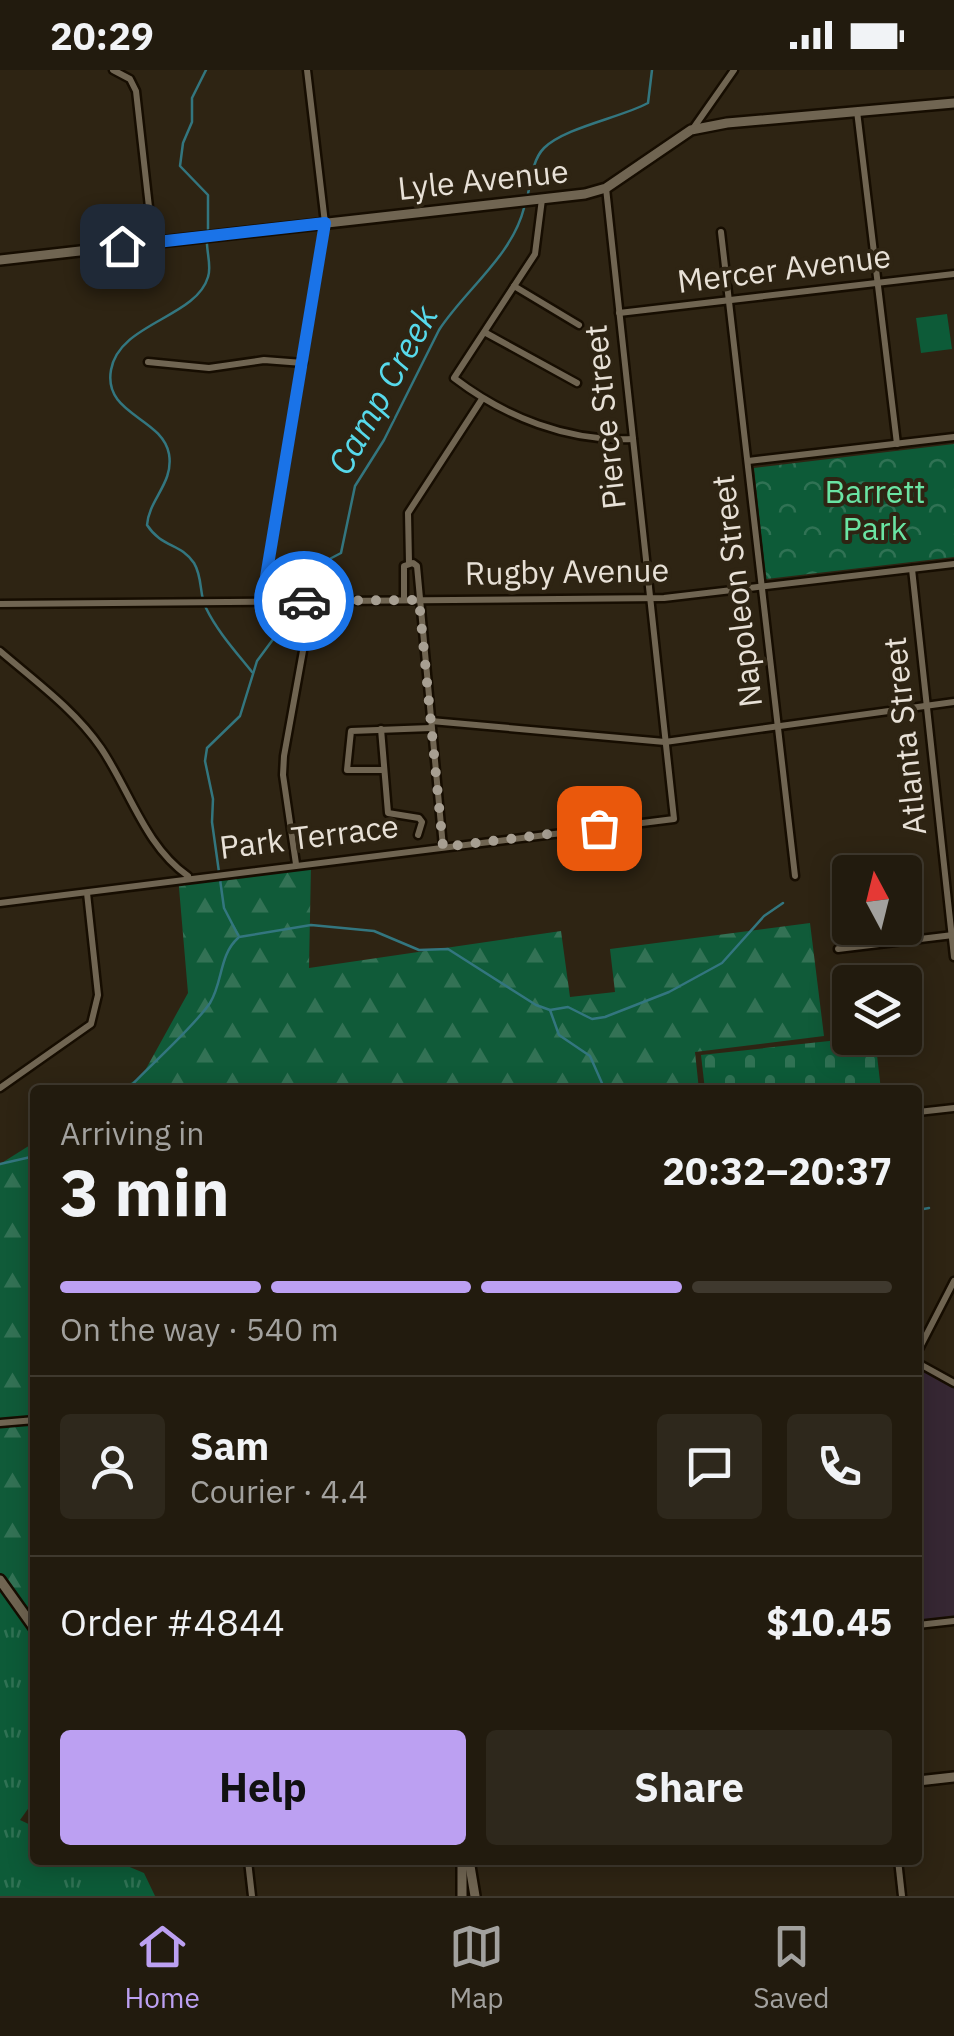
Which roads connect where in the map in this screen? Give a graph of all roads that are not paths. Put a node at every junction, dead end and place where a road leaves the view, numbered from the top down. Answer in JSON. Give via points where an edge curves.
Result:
{"nodes":[{"id":1,"x":113,"y":70,"type":"edge"},
{"id":2,"x":307,"y":70,"type":"edge"},
{"id":3,"x":734,"y":70,"type":"edge"},
{"id":4,"x":954,"y":102,"type":"edge"},
{"id":5,"x":857,"y":112,"type":"junction"},
{"id":6,"x":691,"y":130,"type":"junction"},
{"id":7,"x":606,"y":188,"type":"junction"},
{"id":8,"x":542,"y":199,"type":"junction"},
{"id":9,"x":325,"y":223,"type":"junction"},
{"id":10,"x":721,"y":232,"type":"dead end"},
{"id":11,"x":153,"y":243,"type":"junction"},
{"id":12,"x":0,"y":260,"type":"edge"},
{"id":13,"x":954,"y":274,"type":"edge"},
{"id":14,"x":878,"y":283,"type":"junction"},
{"id":15,"x":514,"y":286,"type":"junction"},
{"id":16,"x":729,"y":301,"type":"junction"},
{"id":17,"x":619,"y":314,"type":"junction"},
{"id":18,"x":579,"y":325,"type":"dead end"},
{"id":19,"x":486,"y":332,"type":"junction"},
{"id":20,"x":148,"y":362,"type":"dead end"},
{"id":21,"x":303,"y":363,"type":"junction"},
{"id":22,"x":577,"y":383,"type":"dead end"},
{"id":23,"x":482,"y":399,"type":"junction"},
{"id":24,"x":954,"y":437,"type":"edge"},
{"id":25,"x":633,"y":439,"type":"junction"},
{"id":26,"x":897,"y":444,"type":"junction"},
{"id":27,"x":748,"y":461,"type":"junction"},
{"id":28,"x":408,"y":563,"type":"junction"},
{"id":29,"x":954,"y":564,"type":"edge"},
{"id":30,"x":912,"y":568,"type":"junction"},
{"id":31,"x":762,"y":586,"type":"junction"},
{"id":32,"x":650,"y":598,"type":"junction"},
{"id":33,"x":404,"y":600,"type":"junction"},
{"id":34,"x":419,"y":600,"type":"junction"},
{"id":35,"x":262,"y":601,"type":"junction"},
{"id":36,"x":312,"y":601,"type":"junction"},
{"id":37,"x":0,"y":604,"type":"edge"},
{"id":38,"x":0,"y":651,"type":"edge"},
{"id":39,"x":954,"y":702,"type":"edge"},
{"id":40,"x":926,"y":706,"type":"junction"},
{"id":41,"x":431,"y":724,"type":"junction"},
{"id":42,"x":778,"y":726,"type":"junction"},
{"id":43,"x":381,"y":730,"type":"junction"},
{"id":44,"x":665,"y":742,"type":"junction"},
{"id":45,"x":384,"y":770,"type":"junction"},
{"id":46,"x":555,"y":833,"type":"joint"},
{"id":47,"x":418,"y":835,"type":"dead end"},
{"id":48,"x":443,"y":847,"type":"junction"},
{"id":49,"x":296,"y":864,"type":"junction"},
{"id":50,"x":795,"y":876,"type":"dead end"},
{"id":51,"x":189,"y":877,"type":"junction"},
{"id":52,"x":87,"y":892,"type":"junction"},
{"id":53,"x":0,"y":902,"type":"edge"},
{"id":54,"x":953,"y":935,"type":"edge"},
{"id":55,"x":838,"y":949,"type":"dead end"},
{"id":56,"x":954,"y":957,"type":"edge"},
{"id":57,"x":0,"y":1088,"type":"edge"},
{"id":58,"x":954,"y":1108,"type":"edge"},
{"id":59,"x":922,"y":1112,"type":"edge"},
{"id":60,"x":954,"y":1282,"type":"edge"},
{"id":61,"x":922,"y":1343,"type":"edge"},
{"id":62,"x":922,"y":1365,"type":"edge"},
{"id":63,"x":954,"y":1384,"type":"edge"},
{"id":64,"x":30,"y":1420,"type":"edge"},
{"id":65,"x":0,"y":1423,"type":"edge"},
{"id":66,"x":0,"y":1580,"type":"edge"},
{"id":67,"x":954,"y":1621,"type":"edge"},
{"id":68,"x":30,"y":1622,"type":"edge"},
{"id":69,"x":922,"y":1625,"type":"edge"},
{"id":70,"x":954,"y":1777,"type":"edge"},
{"id":71,"x":922,"y":1781,"type":"edge"},
{"id":72,"x":249,"y":1865,"type":"edge"},
{"id":73,"x":465,"y":1865,"type":"edge"},
{"id":74,"x":466,"y":1865,"type":"edge"},
{"id":75,"x":899,"y":1865,"type":"edge"},
{"id":76,"x":252,"y":1896,"type":"edge"},
{"id":77,"x":462,"y":1896,"type":"edge"},
{"id":78,"x":475,"y":1896,"type":"edge"},
{"id":79,"x":902,"y":1896,"type":"edge"}],
"edges":[{"from":1,"to":11,"type":"street","via":[[136,91]]},
{"from":2,"to":9,"type":"street"},
{"from":3,"to":6,"type":"street"},
{"from":4,"to":5,"type":"street","name":"Lyle Avenue"},
{"from":5,"to":6,"type":"street","name":"Lyle Avenue"},
{"from":5,"to":14,"type":"street"},
{"from":6,"to":7,"type":"street","name":"Lyle Avenue"},
{"from":7,"to":8,"type":"street","name":"Lyle Avenue"},
{"from":7,"to":17,"type":"street","name":"Pierce Street"},
{"from":8,"to":9,"type":"street","name":"Lyle Avenue"},
{"from":8,"to":15,"type":"street","via":[[535,254]]},
{"from":9,"to":11,"type":"street","name":"Lyle Avenue"},
{"from":9,"to":21,"type":"street"},
{"from":10,"to":16,"type":"street","name":"Napoleon Street"},
{"from":11,"to":12,"type":"street","name":"Lyle Avenue"},
{"from":13,"to":14,"type":"street","name":"Mercer Avenue"},
{"from":14,"to":16,"type":"street","name":"Mercer Avenue"},
{"from":14,"to":26,"type":"street"},
{"from":15,"to":18,"type":"street"},
{"from":15,"to":19,"type":"street"},
{"from":16,"to":17,"type":"street","name":"Mercer Avenue"},
{"from":16,"to":27,"type":"street","name":"Napoleon Street"},
{"from":17,"to":25,"type":"street","name":"Pierce Street"},
{"from":19,"to":22,"type":"street"},
{"from":19,"to":23,"type":"street","via":[[454,378]]},
{"from":20,"to":21,"type":"street","via":[[209,368],[264,360]]},
{"from":21,"to":35,"type":"street"},
{"from":23,"to":25,"type":"street","via":[[560,432]]},
{"from":23,"to":28,"type":"street","via":[[408,513]]},
{"from":24,"to":26,"type":"street"},
{"from":25,"to":32,"type":"street","name":"Pierce Street"},
{"from":26,"to":27,"type":"street"},
{"from":27,"to":31,"type":"street","name":"Napoleon Street"},
{"from":28,"to":33,"type":"street"},
{"from":28,"to":34,"type":"street","via":[[417,566]]},
{"from":29,"to":30,"type":"street","name":"Rugby Avenue"},
{"from":30,"to":31,"type":"street","name":"Rugby Avenue"},
{"from":30,"to":40,"type":"street","name":"Atlanta Street"},
{"from":31,"to":32,"type":"street","name":"Rugby Avenue"},
{"from":31,"to":42,"type":"street","name":"Napoleon Street"},
{"from":32,"to":34,"type":"street","name":"Rugby Avenue"},
{"from":32,"to":44,"type":"street","name":"Pierce Street"},
{"from":33,"to":34,"type":"street","name":"Rugby Avenue"},
{"from":33,"to":36,"type":"street","name":"Rugby Avenue"},
{"from":34,"to":41,"type":"street"},
{"from":35,"to":36,"type":"street","name":"Rugby Avenue"},
{"from":35,"to":37,"type":"street","name":"Rugby Avenue"},
{"from":36,"to":49,"type":"street","via":[[283,776]]},
{"from":38,"to":51,"type":"street","via":[[86,728],[160,851]]},
{"from":39,"to":40,"type":"street"},
{"from":40,"to":42,"type":"street"},
{"from":40,"to":54,"type":"street","name":"Atlanta Street"},
{"from":41,"to":43,"type":"street"},
{"from":41,"to":44,"type":"street"},
{"from":41,"to":48,"type":"street"},
{"from":42,"to":44,"type":"street"},
{"from":42,"to":50,"type":"street","name":"Napoleon Street"},
{"from":43,"to":45,"type":"street"},
{"from":43,"to":45,"type":"street","via":[[351,730],[347,770]]},
{"from":44,"to":46,"type":"street","name":"Pierce Street","via":[[674,819]]},
{"from":45,"to":47,"type":"street","via":[[388,813],[419,818]]},
{"from":46,"to":48,"type":"street","name":"Park Terrace"},
{"from":48,"to":49,"type":"street","name":"Park Terrace"},
{"from":49,"to":51,"type":"street","name":"Park Terrace"},
{"from":51,"to":52,"type":"street","name":"Park Terrace"},
{"from":52,"to":53,"type":"street","name":"Park Terrace"},
{"from":52,"to":57,"type":"street","via":[[98,995],[91,1024]]},
{"from":54,"to":55,"type":"street"},
{"from":54,"to":56,"type":"street","name":"Atlanta Street"},
{"from":58,"to":59,"type":"street"},
{"from":60,"to":61,"type":"street"},
{"from":62,"to":63,"type":"street"},
{"from":64,"to":65,"type":"street"},
{"from":66,"to":68,"type":"street"},
{"from":67,"to":69,"type":"street"},
{"from":70,"to":71,"type":"street"},
{"from":72,"to":76,"type":"street"},
{"from":73,"to":77,"type":"street"},
{"from":74,"to":78,"type":"street"},
{"from":75,"to":79,"type":"street"}]}
